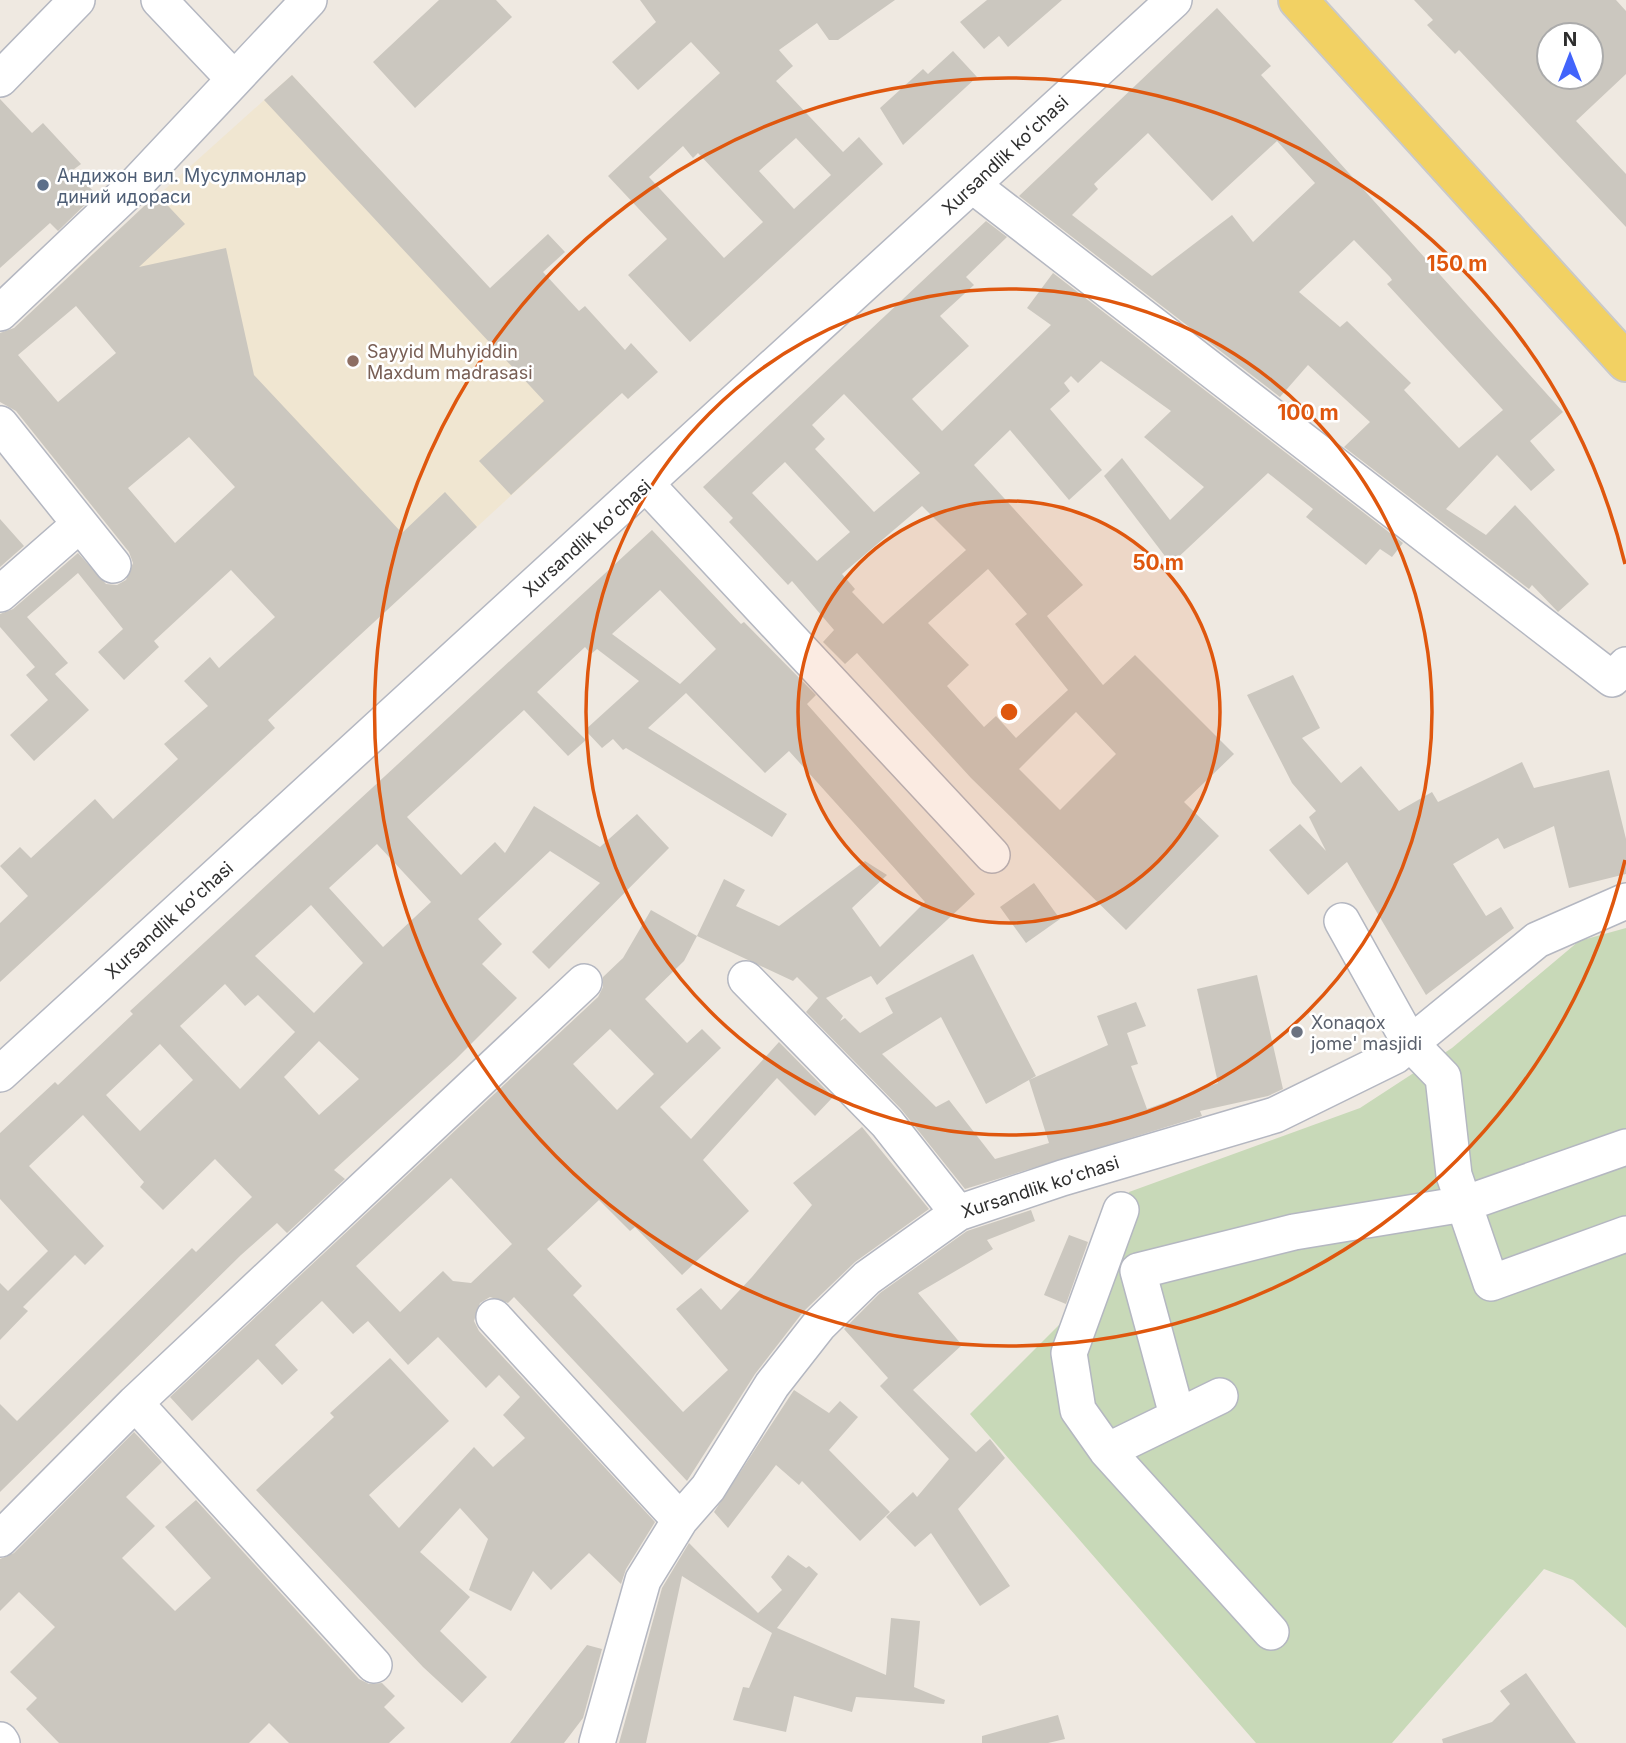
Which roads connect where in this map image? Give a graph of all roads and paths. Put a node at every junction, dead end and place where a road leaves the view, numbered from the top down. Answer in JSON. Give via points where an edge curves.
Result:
{"nodes":[{"id":1,"x":77,"y":0,"type":"edge"},
{"id":2,"x":159,"y":0,"type":"edge"},
{"id":3,"x":309,"y":0,"type":"edge"},
{"id":4,"x":1174,"y":0,"type":"edge"},
{"id":5,"x":1298,"y":0,"type":"edge"},
{"id":6,"x":233,"y":78,"type":"junction"},
{"id":7,"x":0,"y":79,"type":"edge"},
{"id":8,"x":972,"y":185,"type":"junction"},
{"id":9,"x":0,"y":313,"type":"edge"},
{"id":10,"x":1622,"y":349,"type":"edge"},
{"id":11,"x":0,"y":424,"type":"edge"},
{"id":12,"x":646,"y":484,"type":"junction"},
{"id":13,"x":80,"y":524,"type":"junction"},
{"id":14,"x":113,"y":565,"type":"dead end"},
{"id":15,"x":0,"y":594,"type":"edge"},
{"id":16,"x":1626,"y":665,"type":"edge"},
{"id":17,"x":992,"y":855,"type":"dead end"},
{"id":18,"x":1626,"y":901,"type":"edge"},
{"id":19,"x":1342,"y":921,"type":"dead end"},
{"id":20,"x":746,"y":979,"type":"dead end"},
{"id":21,"x":584,"y":982,"type":"dead end"},
{"id":22,"x":1410,"y":1043,"type":"junction"},
{"id":23,"x":0,"y":1074,"type":"edge"},
{"id":24,"x":1626,"y":1147,"type":"edge"},
{"id":25,"x":1464,"y":1204,"type":"junction"},
{"id":26,"x":1121,"y":1210,"type":"dead end"},
{"id":27,"x":958,"y":1213,"type":"junction"},
{"id":28,"x":1626,"y":1234,"type":"edge"},
{"id":29,"x":494,"y":1317,"type":"dead end"},
{"id":30,"x":1220,"y":1396,"type":"dead end"},
{"id":31,"x":135,"y":1403,"type":"junction"},
{"id":32,"x":1177,"y":1415,"type":"junction"},
{"id":33,"x":1107,"y":1451,"type":"junction"},
{"id":34,"x":680,"y":1520,"type":"junction"},
{"id":35,"x":0,"y":1539,"type":"edge"},
{"id":36,"x":1270,"y":1632,"type":"dead end"},
{"id":37,"x":374,"y":1665,"type":"dead end"},
{"id":38,"x":597,"y":1743,"type":"edge"}],
"edges":[{"from":1,"to":7,"type":"street"},
{"from":2,"to":6,"type":"street"},
{"from":3,"to":6,"type":"street"},
{"from":4,"to":8,"type":"street","name":"Xursandlik koʻchasi"},
{"from":5,"to":10,"type":"main road"},
{"from":6,"to":9,"type":"street","via":[[137,183]]},
{"from":8,"to":12,"type":"street","name":"Xursandlik koʻchasi"},
{"from":8,"to":16,"type":"street","via":[[1612,679]]},
{"from":11,"to":13,"type":"street"},
{"from":12,"to":17,"type":"street"},
{"from":12,"to":23,"type":"street","name":"Xursandlik koʻchasi"},
{"from":13,"to":14,"type":"street"},
{"from":13,"to":15,"type":"street"},
{"from":18,"to":22,"type":"street","name":"Xursandlik koʻchasi","via":[[1538,940]]},
{"from":19,"to":22,"type":"street"},
{"from":20,"to":27,"type":"street","via":[[887,1123]]},
{"from":21,"to":31,"type":"street"},
{"from":22,"to":25,"type":"street","via":[[1443,1077],[1454,1175]]},
{"from":22,"to":27,"type":"street","name":"Xursandlik koʻchasi","via":[[1395,1056],[1275,1115]]},
{"from":24,"to":25,"type":"street"},
{"from":25,"to":28,"type":"street","via":[[1491,1283]]},
{"from":25,"to":32,"type":"street","via":[[1294,1232],[1138,1271]]},
{"from":26,"to":33,"type":"street","via":[[1069,1353],[1078,1410]]},
{"from":27,"to":34,"type":"street","name":"Xursandlik koʻchasi","via":[[866,1278],[819,1325],[772,1385],[708,1488]]},
{"from":29,"to":34,"type":"street"},
{"from":30,"to":32,"type":"street"},
{"from":31,"to":35,"type":"street"},
{"from":31,"to":37,"type":"street"},
{"from":32,"to":33,"type":"street"},
{"from":33,"to":36,"type":"street"},
{"from":34,"to":38,"type":"street","name":"Xursandlik koʻchasi","via":[[643,1580]]}]}
